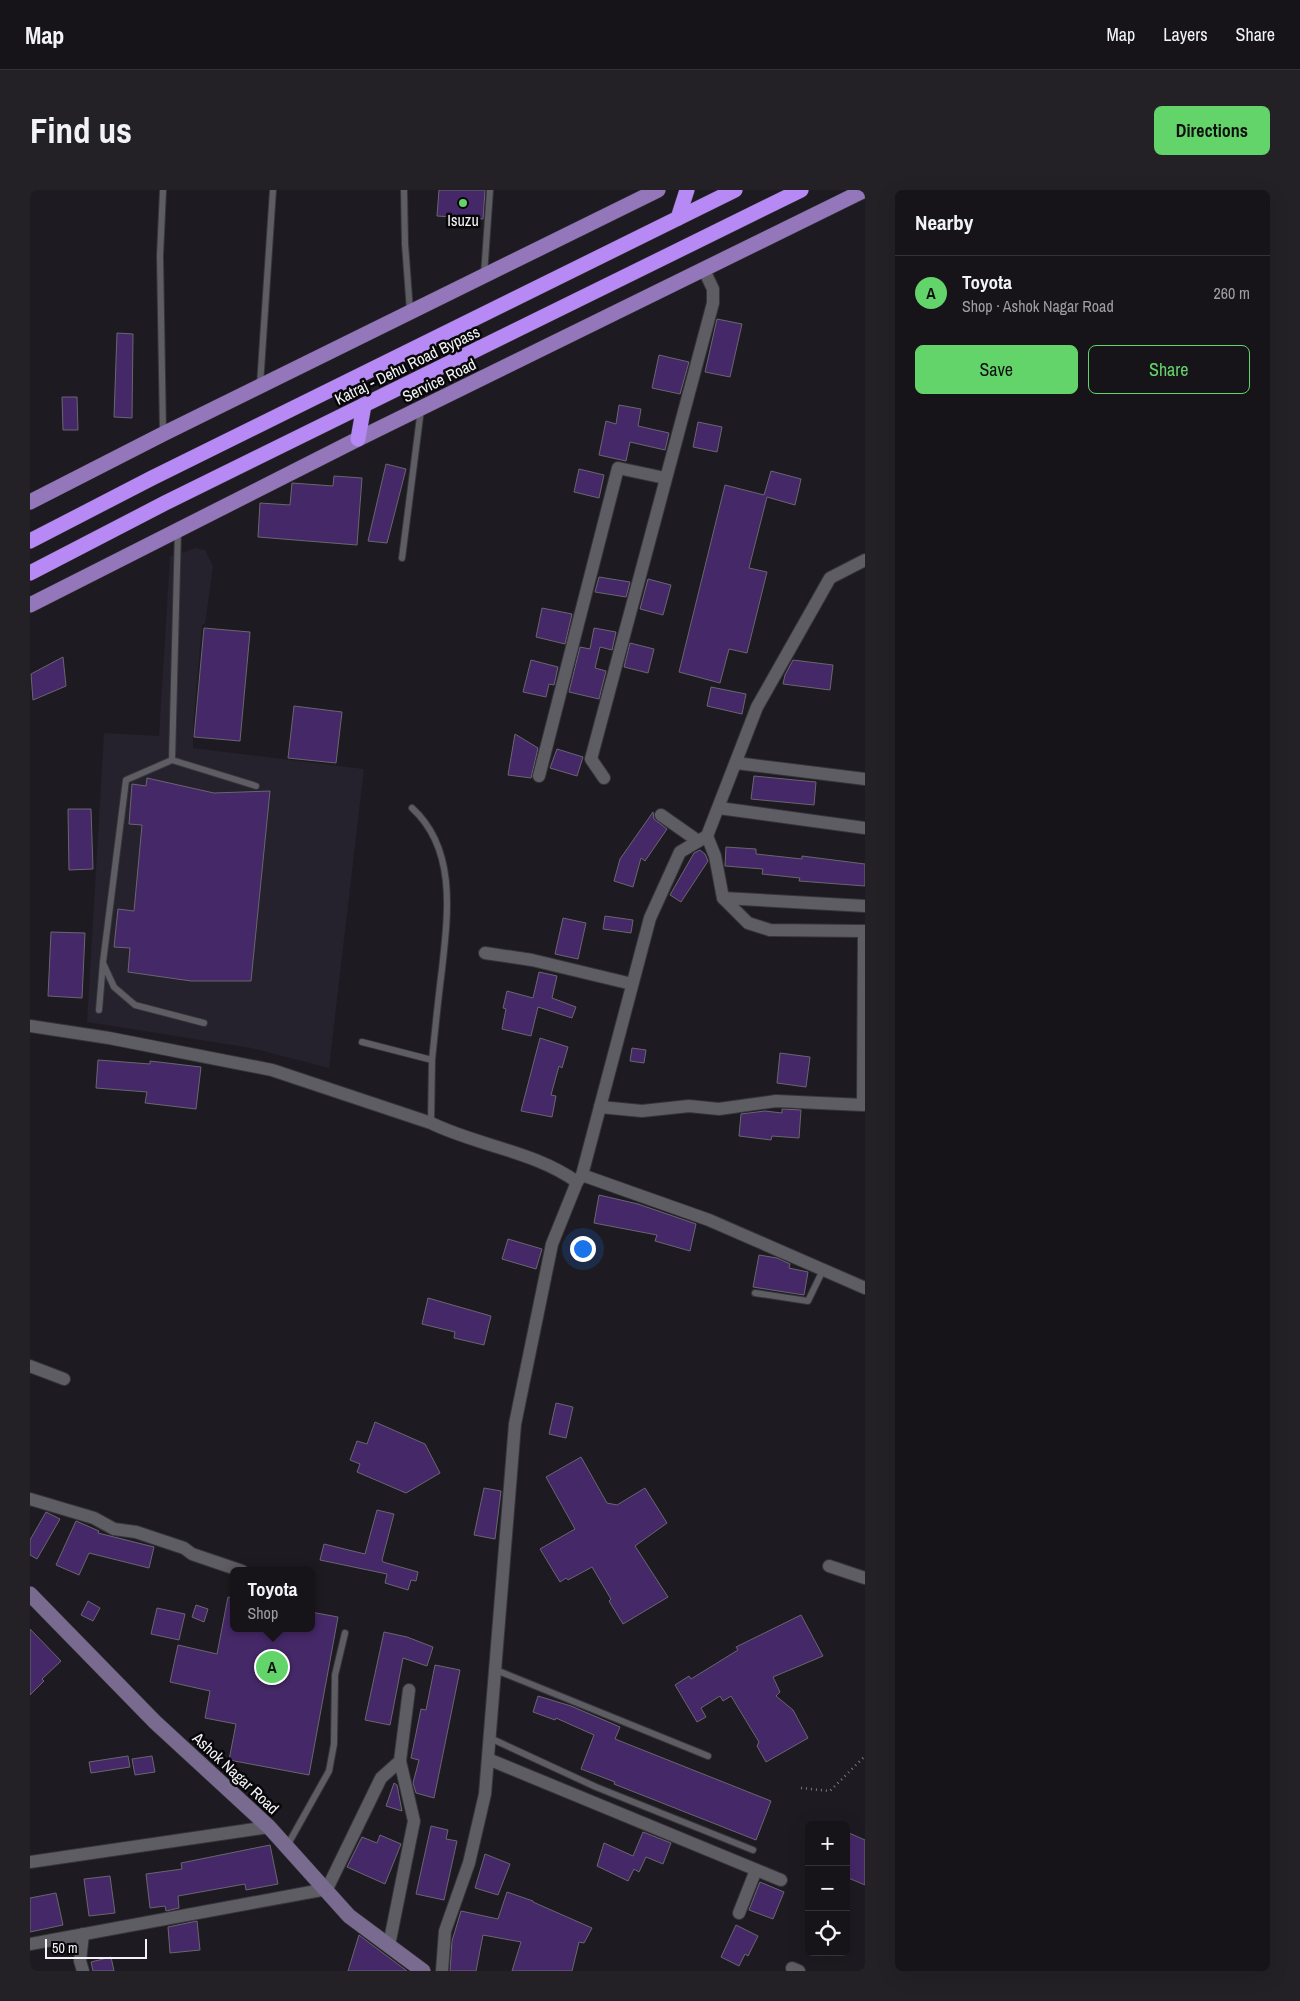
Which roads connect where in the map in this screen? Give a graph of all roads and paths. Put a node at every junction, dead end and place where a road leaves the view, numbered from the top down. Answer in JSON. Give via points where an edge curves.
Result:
{"nodes":[{"id":1,"x":163,"y":190,"type":"edge"},
{"id":2,"x":273,"y":190,"type":"edge"},
{"id":3,"x":404,"y":190,"type":"edge"},
{"id":4,"x":490,"y":190,"type":"edge"},
{"id":5,"x":687,"y":190,"type":"edge"},
{"id":6,"x":735,"y":190,"type":"edge"},
{"id":7,"x":801,"y":190,"type":"edge"},
{"id":8,"x":865,"y":190,"type":"edge"},
{"id":9,"x":656,"y":191,"type":"edge"},
{"id":10,"x":678,"y":218,"type":"junction"},
{"id":11,"x":704,"y":270,"type":"junction"},
{"id":12,"x":484,"y":276,"type":"junction"},
{"id":13,"x":410,"y":312,"type":"junction"},
{"id":14,"x":260,"y":386,"type":"junction"},
{"id":15,"x":364,"y":405,"type":"junction"},
{"id":16,"x":421,"y":408,"type":"junction"},
{"id":17,"x":163,"y":434,"type":"junction"},
{"id":18,"x":358,"y":439,"type":"junction"},
{"id":19,"x":665,"y":478,"type":"junction"},
{"id":20,"x":30,"y":502,"type":"edge"},
{"id":21,"x":178,"y":529,"type":"junction"},
{"id":22,"x":30,"y":541,"type":"edge"},
{"id":23,"x":402,"y":558,"type":"dead end"},
{"id":24,"x":865,"y":560,"type":"edge"},
{"id":25,"x":30,"y":574,"type":"edge"},
{"id":26,"x":30,"y":605,"type":"edge"},
{"id":27,"x":172,"y":760,"type":"junction"},
{"id":28,"x":736,"y":763,"type":"junction"},
{"id":29,"x":539,"y":776,"type":"dead end"},
{"id":30,"x":604,"y":778,"type":"dead end"},
{"id":31,"x":865,"y":779,"type":"edge"},
{"id":32,"x":256,"y":786,"type":"dead end"},
{"id":33,"x":412,"y":808,"type":"dead end"},
{"id":34,"x":719,"y":808,"type":"junction"},
{"id":35,"x":661,"y":815,"type":"dead end"},
{"id":36,"x":865,"y":828,"type":"edge"},
{"id":37,"x":702,"y":838,"type":"junction"},
{"id":38,"x":723,"y":898,"type":"junction"},
{"id":39,"x":865,"y":906,"type":"edge"},
{"id":40,"x":486,"y":953,"type":"dead end"},
{"id":41,"x":103,"y":962,"type":"junction"},
{"id":42,"x":632,"y":984,"type":"junction"},
{"id":43,"x":99,"y":1010,"type":"dead end"},
{"id":44,"x":204,"y":1023,"type":"dead end"},
{"id":45,"x":30,"y":1026,"type":"edge"},
{"id":46,"x":362,"y":1042,"type":"dead end"},
{"id":47,"x":432,"y":1060,"type":"junction"},
{"id":48,"x":600,"y":1107,"type":"junction"},
{"id":49,"x":431,"y":1123,"type":"junction"},
{"id":50,"x":580,"y":1178,"type":"junction"},
{"id":51,"x":823,"y":1270,"type":"junction"},
{"id":52,"x":865,"y":1288,"type":"edge"},
{"id":53,"x":755,"y":1293,"type":"dead end"},
{"id":54,"x":30,"y":1366,"type":"edge"},
{"id":55,"x":64,"y":1379,"type":"dead end"},
{"id":56,"x":30,"y":1499,"type":"edge"},
{"id":57,"x":829,"y":1566,"type":"dead end"},
{"id":58,"x":230,"y":1567,"type":"edge"},
{"id":59,"x":865,"y":1578,"type":"edge"},
{"id":60,"x":30,"y":1594,"type":"edge"},
{"id":61,"x":345,"y":1633,"type":"dead end"},
{"id":62,"x":496,"y":1670,"type":"junction"},
{"id":63,"x":409,"y":1690,"type":"dead end"},
{"id":64,"x":490,"y":1738,"type":"junction"},
{"id":65,"x":708,"y":1756,"type":"dead end"},
{"id":66,"x":865,"y":1756,"type":"edge"},
{"id":67,"x":488,"y":1759,"type":"junction"},
{"id":68,"x":400,"y":1761,"type":"junction"},
{"id":69,"x":801,"y":1788,"type":"dead end"},
{"id":70,"x":269,"y":1827,"type":"junction"},
{"id":71,"x":287,"y":1847,"type":"junction"},
{"id":72,"x":752,"y":1850,"type":"dead end"},
{"id":73,"x":30,"y":1862,"type":"edge"},
{"id":74,"x":756,"y":1870,"type":"junction"},
{"id":75,"x":781,"y":1880,"type":"dead end"},
{"id":76,"x":327,"y":1889,"type":"junction"},
{"id":77,"x":739,"y":1913,"type":"dead end"},
{"id":78,"x":83,"y":1934,"type":"junction"},
{"id":79,"x":30,"y":1944,"type":"edge"},
{"id":80,"x":389,"y":1945,"type":"junction"},
{"id":81,"x":82,"y":1971,"type":"edge"},
{"id":82,"x":424,"y":1971,"type":"edge"},
{"id":83,"x":442,"y":1971,"type":"edge"}],
"edges":[{"from":1,"to":17,"type":"lane","via":[[160,256]]},
{"from":2,"to":14,"type":"lane"},
{"from":3,"to":13,"type":"lane"},
{"from":4,"to":12,"type":"lane"},
{"from":5,"to":10,"type":"highway"},
{"from":6,"to":10,"type":"highway","name":"Katraj - Dehu Road Bypass"},
{"from":7,"to":15,"type":"highway","name":"Katraj - Dehu Road Bypass"},
{"from":8,"to":11,"type":"main road","name":"Service Road"},
{"from":9,"to":12,"type":"main road"},
{"from":10,"to":22,"type":"highway","name":"Katraj - Dehu Road Bypass"},
{"from":11,"to":16,"type":"main road","name":"Service Road"},
{"from":11,"to":19,"type":"street","via":[[713,288],[712,303]]},
{"from":12,"to":13,"type":"main road"},
{"from":13,"to":14,"type":"main road"},
{"from":14,"to":17,"type":"main road"},
{"from":15,"to":18,"type":"highway"},
{"from":15,"to":25,"type":"highway","name":"Katraj - Dehu Road Bypass"},
{"from":16,"to":18,"type":"main road","name":"Service Road"},
{"from":16,"to":23,"type":"lane"},
{"from":17,"to":20,"type":"main road"},
{"from":18,"to":21,"type":"main road","name":"Service Road"},
{"from":19,"to":29,"type":"street","via":[[618,468]]},
{"from":19,"to":30,"type":"street","via":[[591,759]]},
{"from":21,"to":26,"type":"main road","name":"Service Road"},
{"from":21,"to":27,"type":"lane"},
{"from":24,"to":28,"type":"street","via":[[830,578],[757,707]]},
{"from":27,"to":32,"type":"lane"},
{"from":27,"to":41,"type":"lane","via":[[126,780]]},
{"from":28,"to":31,"type":"street"},
{"from":28,"to":34,"type":"street"},
{"from":33,"to":47,"type":"lane","via":[[426,820],[446,876],[448,918]]},
{"from":34,"to":36,"type":"street"},
{"from":34,"to":37,"type":"street"},
{"from":35,"to":37,"type":"street"},
{"from":37,"to":38,"type":"street","via":[[715,856]]},
{"from":37,"to":42,"type":"street","via":[[680,852],[650,918]]},
{"from":38,"to":39,"type":"street"},
{"from":38,"to":48,"type":"street","via":[[748,923],[770,930],[864,931],[863,1105],[776,1101],[719,1109],[689,1106],[642,1111]]},
{"from":40,"to":42,"type":"street","via":[[532,960]]},
{"from":41,"to":43,"type":"lane"},
{"from":41,"to":44,"type":"lane","via":[[114,987],[135,1006]]},
{"from":42,"to":48,"type":"street"},
{"from":45,"to":49,"type":"street","via":[[272,1070]]},
{"from":46,"to":47,"type":"lane"},
{"from":47,"to":49,"type":"lane"},
{"from":48,"to":50,"type":"street"},
{"from":49,"to":50,"type":"street"},
{"from":50,"to":51,"type":"street","via":[[709,1220]]},
{"from":50,"to":62,"type":"street","via":[[552,1244],[515,1424]]},
{"from":51,"to":52,"type":"street"},
{"from":51,"to":53,"type":"lane","via":[[808,1301]]},
{"from":54,"to":55,"type":"street"},
{"from":56,"to":58,"type":"street","via":[[94,1518],[114,1529],[136,1532],[184,1548],[192,1554]]},
{"from":57,"to":59,"type":"street"},
{"from":60,"to":70,"type":"street","name":"Ashok Nagar Road","via":[[155,1722]]},
{"from":61,"to":71,"type":"lane","via":[[335,1676],[334,1744],[329,1771]]},
{"from":62,"to":64,"type":"street"},
{"from":62,"to":65,"type":"lane"},
{"from":63,"to":68,"type":"street"},
{"from":64,"to":67,"type":"street"},
{"from":64,"to":72,"type":"lane","via":[[596,1787]]},
{"from":66,"to":69,"type":"path","via":[[830,1791]]},
{"from":67,"to":74,"type":"street"},
{"from":67,"to":83,"type":"street","via":[[485,1794],[471,1854],[446,1931]]},
{"from":68,"to":76,"type":"street","via":[[381,1778]]},
{"from":68,"to":80,"type":"street","via":[[414,1821]]},
{"from":70,"to":71,"type":"street","name":"Ashok Nagar Road"},
{"from":70,"to":73,"type":"street"},
{"from":71,"to":76,"type":"street","name":"Ashok Nagar Road"},
{"from":74,"to":75,"type":"street"},
{"from":74,"to":77,"type":"street"},
{"from":76,"to":78,"type":"street"},
{"from":76,"to":80,"type":"street","name":"Ashok Nagar Road","via":[[349,1916]]},
{"from":78,"to":79,"type":"street"},
{"from":78,"to":81,"type":"street"},
{"from":80,"to":82,"type":"street","name":"Ashok Nagar Road"}]}
